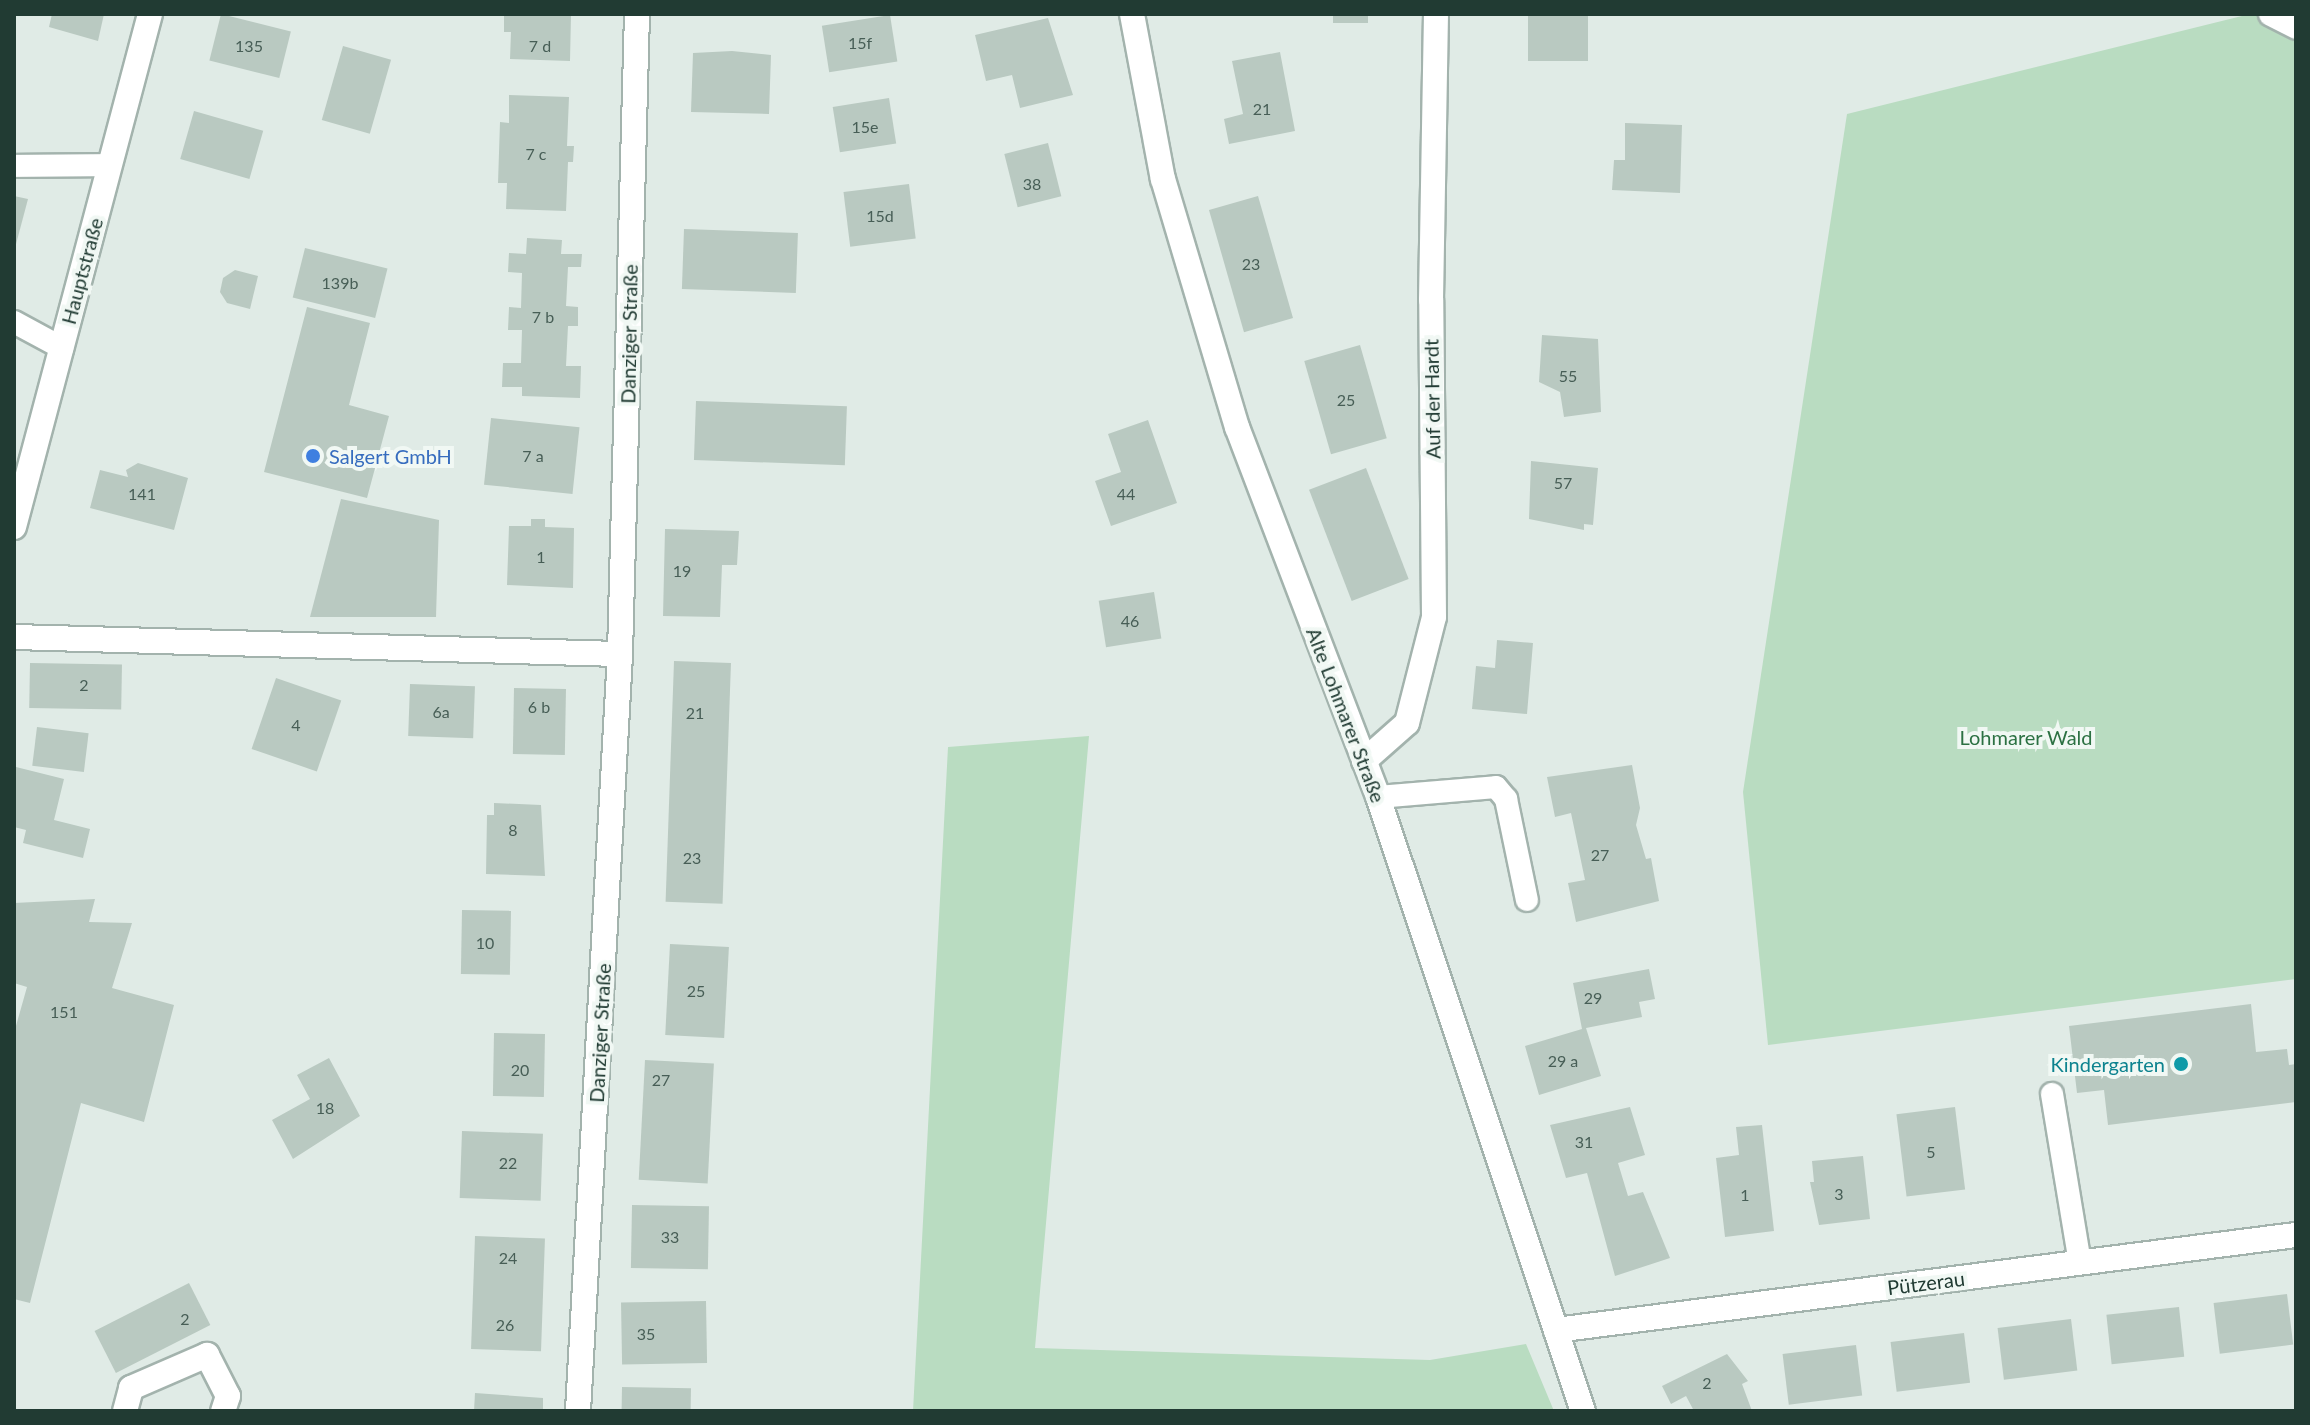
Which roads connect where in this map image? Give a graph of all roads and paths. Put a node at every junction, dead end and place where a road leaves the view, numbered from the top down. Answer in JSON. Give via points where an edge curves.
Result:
{"nodes":[{"id":1,"x":150,"y":14,"type":"edge"},
{"id":2,"x":637,"y":14,"type":"edge"},
{"id":3,"x":1132,"y":14,"type":"edge"},
{"id":4,"x":1436,"y":14,"type":"edge"},
{"id":5,"x":2271,"y":14,"type":"edge"},
{"id":6,"x":2296,"y":27,"type":"edge"},
{"id":7,"x":110,"y":165,"type":"junction"},
{"id":8,"x":14,"y":166,"type":"edge"},
{"id":9,"x":14,"y":322,"type":"edge"},
{"id":10,"x":62,"y":348,"type":"junction"},
{"id":11,"x":14,"y":527,"type":"edge"},
{"id":12,"x":14,"y":637,"type":"edge"},
{"id":13,"x":620,"y":654,"type":"junction"},
{"id":14,"x":1364,"y":761,"type":"junction"},
{"id":15,"x":1378,"y":797,"type":"junction"},
{"id":16,"x":1527,"y":900,"type":"dead end"},
{"id":17,"x":2052,"y":1094,"type":"dead end"},
{"id":18,"x":2296,"y":1235,"type":"edge"},
{"id":19,"x":2080,"y":1263,"type":"junction"},
{"id":20,"x":1556,"y":1330,"type":"junction"},
{"id":21,"x":125,"y":1411,"type":"edge"},
{"id":22,"x":223,"y":1411,"type":"edge"},
{"id":23,"x":578,"y":1411,"type":"edge"},
{"id":24,"x":1583,"y":1411,"type":"edge"}],
"edges":[{"from":1,"to":7,"type":"street","name":"Hauptstraße"},
{"from":2,"to":13,"type":"street","name":"Danziger Straße"},
{"from":3,"to":14,"type":"street","name":"Alte Lohmarer Straße","via":[[1163,179],[1237,427]]},
{"from":4,"to":14,"type":"street","name":"Auf der Hardt","via":[[1431,300],[1434,617],[1407,723]]},
{"from":5,"to":6,"type":"street"},
{"from":7,"to":8,"type":"lane"},
{"from":7,"to":10,"type":"street","name":"Hauptstraße"},
{"from":9,"to":10,"type":"lane"},
{"from":10,"to":11,"type":"street","name":"Hauptstraße"},
{"from":12,"to":13,"type":"street"},
{"from":13,"to":23,"type":"street","name":"Danziger Straße"},
{"from":14,"to":15,"type":"street","name":"Alte Lohmarer Straße"},
{"from":15,"to":16,"type":"lane","via":[[1496,787],[1506,799]]},
{"from":15,"to":20,"type":"street","name":"Alte Lohmarer Straße"},
{"from":17,"to":19,"type":"lane"},
{"from":18,"to":19,"type":"street","name":"Pützerau"},
{"from":19,"to":20,"type":"street","name":"Pützerau"},
{"from":20,"to":24,"type":"street","name":"Alte Lohmarer Straße"},
{"from":21,"to":22,"type":"street","via":[[131,1388],[207,1355],[228,1396]]}]}
